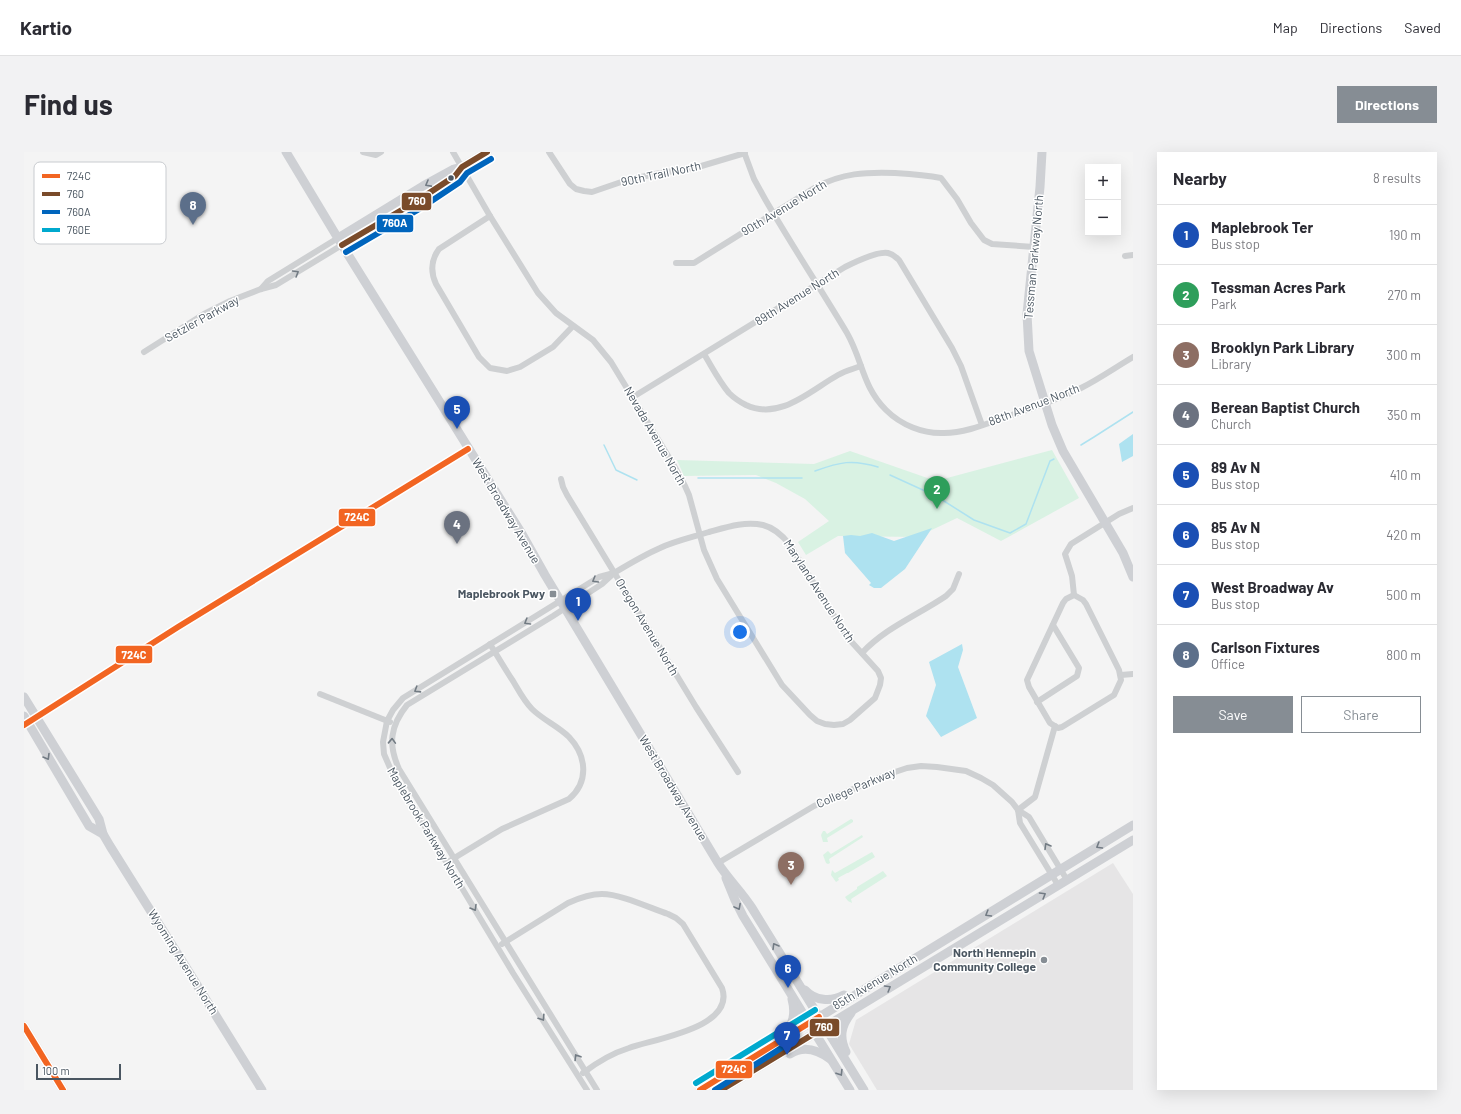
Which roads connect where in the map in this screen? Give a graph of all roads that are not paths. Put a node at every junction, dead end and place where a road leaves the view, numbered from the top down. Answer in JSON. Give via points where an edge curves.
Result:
{"nodes":[{"id":1,"x":286,"y":152,"type":"edge"},
{"id":2,"x":363,"y":152,"type":"edge"},
{"id":3,"x":381,"y":152,"type":"edge"},
{"id":4,"x":453,"y":152,"type":"edge"},
{"id":5,"x":487,"y":152,"type":"edge"},
{"id":6,"x":549,"y":152,"type":"edge"},
{"id":7,"x":1042,"y":152,"type":"edge"},
{"id":8,"x":744,"y":153,"type":"edge"},
{"id":9,"x":462,"y":167,"type":"junction"},
{"id":10,"x":773,"y":214,"type":"junction"},
{"id":11,"x":490,"y":216,"type":"junction"},
{"id":12,"x":340,"y":242,"type":"junction"},
{"id":13,"x":1034,"y":248,"type":"junction"},
{"id":14,"x":1133,"y":255,"type":"edge"},
{"id":15,"x":1125,"y":256,"type":"dead end"},
{"id":16,"x":676,"y":263,"type":"dead end"},
{"id":17,"x":817,"y":284,"type":"junction"},
{"id":18,"x":573,"y":326,"type":"junction"},
{"id":19,"x":144,"y":352,"type":"dead end"},
{"id":20,"x":704,"y":354,"type":"junction"},
{"id":21,"x":1133,"y":356,"type":"edge"},
{"id":22,"x":861,"y":366,"type":"junction"},
{"id":23,"x":633,"y":397,"type":"junction"},
{"id":24,"x":1045,"y":403,"type":"junction"},
{"id":25,"x":982,"y":425,"type":"junction"},
{"id":26,"x":468,"y":449,"type":"junction"},
{"id":27,"x":561,"y":479,"type":"dead end"},
{"id":28,"x":1133,"y":508,"type":"edge"},
{"id":29,"x":1106,"y":522,"type":"junction"},
{"id":30,"x":700,"y":535,"type":"junction"},
{"id":31,"x":614,"y":572,"type":"junction"},
{"id":32,"x":959,"y":574,"type":"dead end"},
{"id":33,"x":1133,"y":578,"type":"edge"},
{"id":34,"x":1074,"y":595,"type":"junction"},
{"id":35,"x":562,"y":604,"type":"junction"},
{"id":36,"x":1053,"y":625,"type":"junction"},
{"id":37,"x":490,"y":644,"type":"junction"},
{"id":38,"x":495,"y":652,"type":"junction"},
{"id":39,"x":862,"y":653,"type":"junction"},
{"id":40,"x":1133,"y":674,"type":"edge"},
{"id":41,"x":1121,"y":675,"type":"junction"},
{"id":42,"x":320,"y":694,"type":"dead end"},
{"id":43,"x":24,"y":697,"type":"edge"},
{"id":44,"x":874,"y":698,"type":"joint"},
{"id":45,"x":1037,"y":702,"type":"junction"},
{"id":46,"x":36,"y":718,"type":"junction"},
{"id":47,"x":387,"y":721,"type":"junction"},
{"id":48,"x":25,"y":722,"type":"edge"},
{"id":49,"x":395,"y":724,"type":"junction"},
{"id":50,"x":1055,"y":726,"type":"junction"},
{"id":51,"x":738,"y":772,"type":"dead end"},
{"id":52,"x":1018,"y":810,"type":"junction"},
{"id":53,"x":1133,"y":825,"type":"edge"},
{"id":54,"x":103,"y":834,"type":"junction"},
{"id":55,"x":1133,"y":840,"type":"edge"},
{"id":56,"x":454,"y":858,"type":"junction"},
{"id":57,"x":447,"y":863,"type":"junction"},
{"id":58,"x":721,"y":867,"type":"junction"},
{"id":59,"x":1061,"y":869,"type":"junction"},
{"id":60,"x":1052,"y":874,"type":"junction"},
{"id":61,"x":1067,"y":880,"type":"junction"},
{"id":62,"x":1058,"y":885,"type":"junction"},
{"id":63,"x":970,"y":924,"type":"junction"},
{"id":64,"x":505,"y":942,"type":"junction"},
{"id":65,"x":498,"y":946,"type":"junction"},
{"id":66,"x":798,"y":982,"type":"junction"},
{"id":67,"x":788,"y":989,"type":"junction"},
{"id":68,"x":855,"y":1009,"type":"junction"},
{"id":69,"x":818,"y":1017,"type":"junction"},
{"id":70,"x":809,"y":1023,"type":"junction"},
{"id":71,"x":24,"y":1026,"type":"edge"},
{"id":72,"x":825,"y":1027,"type":"junction"},
{"id":73,"x":815,"y":1033,"type":"junction"},
{"id":74,"x":782,"y":1038,"type":"junction"},
{"id":75,"x":832,"y":1061,"type":"junction"},
{"id":76,"x":586,"y":1072,"type":"junction"},
{"id":77,"x":579,"y":1077,"type":"junction"},
{"id":78,"x":864,"y":1089,"type":"edge"},
{"id":79,"x":63,"y":1090,"type":"edge"},
{"id":80,"x":262,"y":1090,"type":"edge"},
{"id":81,"x":587,"y":1090,"type":"edge"},
{"id":82,"x":597,"y":1090,"type":"edge"},
{"id":83,"x":700,"y":1090,"type":"edge"},
{"id":84,"x":721,"y":1090,"type":"edge"},
{"id":85,"x":731,"y":1090,"type":"edge"},
{"id":86,"x":850,"y":1090,"type":"edge"}],
"edges":[{"from":1,"to":12,"type":"main road","name":"West Broadway Avenue"},
{"from":2,"to":3,"type":"street","via":[[376,155]]},
{"from":4,"to":9,"type":"street","name":"Nevada Avenue North"},
{"from":5,"to":9,"type":"main road"},
{"from":6,"to":8,"type":"street","name":"90th Trail North","via":[[570,184],[592,192],[627,180],[692,168]]},
{"from":7,"to":13,"type":"main road","name":"Tessman Parkway North"},
{"from":8,"to":10,"type":"street","name":"88th Avenue North","via":[[754,179]]},
{"from":9,"to":11,"type":"street","name":"Nevada Avenue North"},
{"from":9,"to":12,"type":"main road","via":[[423,186]]},
{"from":10,"to":13,"type":"street","name":"90th Avenue North","via":[[816,187],[844,176],[874,172],[932,176],[941,178],[984,240],[992,244]]},
{"from":10,"to":16,"type":"street","name":"90th Avenue North","via":[[694,263]]},
{"from":10,"to":17,"type":"street","name":"88th Avenue North"},
{"from":11,"to":18,"type":"street","name":"Nevada Avenue North","via":[[538,293],[556,313]]},
{"from":11,"to":18,"type":"street","via":[[439,248],[432,262],[436,284],[479,357],[490,368],[507,371],[520,367],[553,347]]},
{"from":12,"to":19,"type":"street","name":"Setzler Parkway","via":[[268,281],[261,289],[211,311]]},
{"from":12,"to":26,"type":"main road","name":"West Broadway Avenue"},
{"from":13,"to":24,"type":"main road","name":"Tessman Parkway North","via":[[1027,314],[1029,351]]},
{"from":14,"to":15,"type":"street"},
{"from":17,"to":20,"type":"street","name":"89th Avenue North"},
{"from":17,"to":22,"type":"street","name":"88th Avenue North","via":[[852,342]]},
{"from":17,"to":25,"type":"street","name":"89th Avenue North","via":[[853,264],[882,253],[888,253],[899,260],[961,366]]},
{"from":18,"to":23,"type":"street","name":"Nevada Avenue North","via":[[593,340],[603,351]]},
{"from":20,"to":22,"type":"street","via":[[730,394],[744,404],[772,410],[784,407],[838,375]]},
{"from":20,"to":23,"type":"street","name":"89th Avenue North"},
{"from":21,"to":24,"type":"street","name":"88th Avenue North","via":[[1082,388]]},
{"from":22,"to":25,"type":"street","name":"88th Avenue North","via":[[869,388],[877,400],[888,412],[908,425],[928,432],[943,433],[958,432]]},
{"from":23,"to":30,"type":"street","name":"Nevada Avenue North","via":[[685,486]]},
{"from":24,"to":25,"type":"street","name":"88th Avenue North"},
{"from":24,"to":29,"type":"main road","name":"Tessman Parkway North","via":[[1063,451]]},
{"from":26,"to":35,"type":"main road","name":"West Broadway Avenue"},
{"from":26,"to":46,"type":"street","via":[[184,623]]},
{"from":27,"to":31,"type":"street","name":"Oregon Avenue North","via":[[563,487]]},
{"from":28,"to":29,"type":"street"},
{"from":29,"to":33,"type":"main road","name":"Tessman Parkway North"},
{"from":29,"to":34,"type":"street","via":[[1067,549],[1066,559],[1072,576]]},
{"from":30,"to":31,"type":"street","name":"Maryland Avenue North","via":[[659,548]]},
{"from":30,"to":39,"type":"street","name":"Maryland Avenue North","via":[[747,523],[764,526],[779,533],[790,545],[845,633]]},
{"from":30,"to":44,"type":"street","name":"Nevada Avenue North","via":[[710,565],[725,594],[782,685],[810,715],[825,724],[843,724]]},
{"from":31,"to":35,"type":"street","name":"Maryland Avenue North","via":[[599,577]]},
{"from":31,"to":51,"type":"street","name":"Oregon Avenue North"},
{"from":32,"to":39,"type":"street","via":[[953,589],[946,596],[889,630]]},
{"from":34,"to":36,"type":"street","via":[[1063,603]]},
{"from":34,"to":41,"type":"street","via":[[1086,604]]},
{"from":35,"to":37,"type":"street","name":"Maplebrook Parkway North","one_way":true},
{"from":35,"to":38,"type":"street","name":"Maplebrook Parkway North"},
{"from":35,"to":58,"type":"main road","name":"West Broadway Avenue"},
{"from":36,"to":45,"type":"street","via":[[1027,680]]},
{"from":36,"to":45,"type":"street","via":[[1079,668],[1077,676]]},
{"from":37,"to":38,"type":"street"},
{"from":37,"to":47,"type":"street","name":"Maplebrook Parkway North","one_way":true,"via":[[403,698]]},
{"from":38,"to":49,"type":"street","name":"Maplebrook Parkway North","via":[[407,705]]},
{"from":38,"to":56,"type":"street","via":[[532,709],[570,738],[582,759],[582,781],[569,799],[502,829]]},
{"from":39,"to":44,"type":"street","name":"Maryland Avenue North","via":[[874,665],[881,678]]},
{"from":40,"to":41,"type":"street"},
{"from":41,"to":50,"type":"street","via":[[1114,695],[1062,727]]},
{"from":42,"to":47,"type":"street"},
{"from":43,"to":46,"type":"main road","name":"Wyoming Avenue North"},
{"from":45,"to":50,"type":"street","via":[[1050,723]]},
{"from":46,"to":48,"type":"street"},
{"from":46,"to":54,"type":"main road","name":"Wyoming Avenue North","via":[[99,819]]},
{"from":47,"to":49,"type":"street"},
{"from":47,"to":57,"type":"street","name":"Maplebrook Parkway North","via":[[383,742],[384,754]]},
{"from":48,"to":54,"type":"main road","name":"Wyoming Avenue North","one_way":true,"via":[[89,826]]},
{"from":56,"to":49,"type":"street","name":"Maplebrook Parkway North","one_way":true,"via":[[394,759],[392,736]]},
{"from":50,"to":52,"type":"street","via":[[1035,797]]},
{"from":52,"to":58,"type":"street","name":"College Parkway","via":[[993,785],[966,771],[921,766],[907,768],[888,773],[822,802]]},
{"from":59,"to":52,"type":"street","name":"College Parkway","one_way":true,"via":[[1029,817]]},
{"from":52,"to":60,"type":"street","name":"College Parkway","via":[[1020,823]]},
{"from":53,"to":59,"type":"main road","name":"85th Avenue North","one_way":true},
{"from":54,"to":80,"type":"main road","name":"Wyoming Avenue North"},
{"from":55,"to":61,"type":"main road","name":"85th Avenue North"},
{"from":56,"to":57,"type":"street"},
{"from":56,"to":64,"type":"street","name":"Maplebrook Parkway North"},
{"from":57,"to":65,"type":"street","name":"Maplebrook Parkway North","one_way":true},
{"from":66,"to":58,"type":"main road","name":"West Broadway Avenue","one_way":true,"via":[[742,893]]},
{"from":58,"to":67,"type":"main road","name":"West Broadway Avenue","one_way":true,"via":[[743,916]]},
{"from":59,"to":60,"type":"main road","name":"85th Avenue North"},
{"from":59,"to":61,"type":"street","name":"College Parkway"},
{"from":60,"to":62,"type":"street","name":"College Parkway"},
{"from":60,"to":63,"type":"main road","name":"85th Avenue North","one_way":true},
{"from":61,"to":62,"type":"main road","name":"85th Avenue North"},
{"from":68,"to":62,"type":"main road","name":"85th Avenue North","one_way":true},
{"from":63,"to":66,"type":"main road","via":[[953,930],[834,1000],[811,996]]},
{"from":63,"to":69,"type":"main road","name":"85th Avenue North"},
{"from":64,"to":65,"type":"street"},
{"from":76,"to":64,"type":"street","name":"Maplebrook Parkway North","one_way":true},
{"from":64,"to":76,"type":"street","via":[[568,903],[579,898],[602,894],[619,897],[668,914],[684,924],[715,974],[723,992],[721,1007],[717,1014],[684,1032],[617,1052]]},
{"from":65,"to":77,"type":"street","name":"Maplebrook Parkway North","one_way":true},
{"from":66,"to":69,"type":"main road","name":"West Broadway Avenue"},
{"from":67,"to":70,"type":"main road","name":"West Broadway Avenue"},
{"from":67,"to":74,"type":"main road","via":[[794,1015]]},
{"from":68,"to":72,"type":"main road","name":"85th Avenue North"},
{"from":68,"to":78,"type":"main road","via":[[845,1022],[841,1039]]},
{"from":69,"to":70,"type":"main road","name":"85th Avenue North"},
{"from":69,"to":72,"type":"main road","name":"West Broadway Avenue"},
{"from":70,"to":73,"type":"main road","name":"West Broadway Avenue"},
{"from":70,"to":74,"type":"main road","name":"85th Avenue North"},
{"from":71,"to":79,"type":"main road"},
{"from":72,"to":73,"type":"main road","name":"85th Avenue North"},
{"from":72,"to":78,"type":"main road","name":"West Broadway Avenue"},
{"from":73,"to":75,"type":"main road","name":"West Broadway Avenue"},
{"from":73,"to":84,"type":"main road","name":"85th Avenue North"},
{"from":74,"to":83,"type":"main road","name":"85th Avenue North"},
{"from":75,"to":85,"type":"main road","via":[[814,1050],[797,1050]]},
{"from":75,"to":86,"type":"main road","name":"West Broadway Avenue","one_way":true},
{"from":76,"to":77,"type":"street"},
{"from":76,"to":82,"type":"street","name":"Maplebrook Parkway North"},
{"from":77,"to":81,"type":"street","name":"Maplebrook Parkway North"}]}
